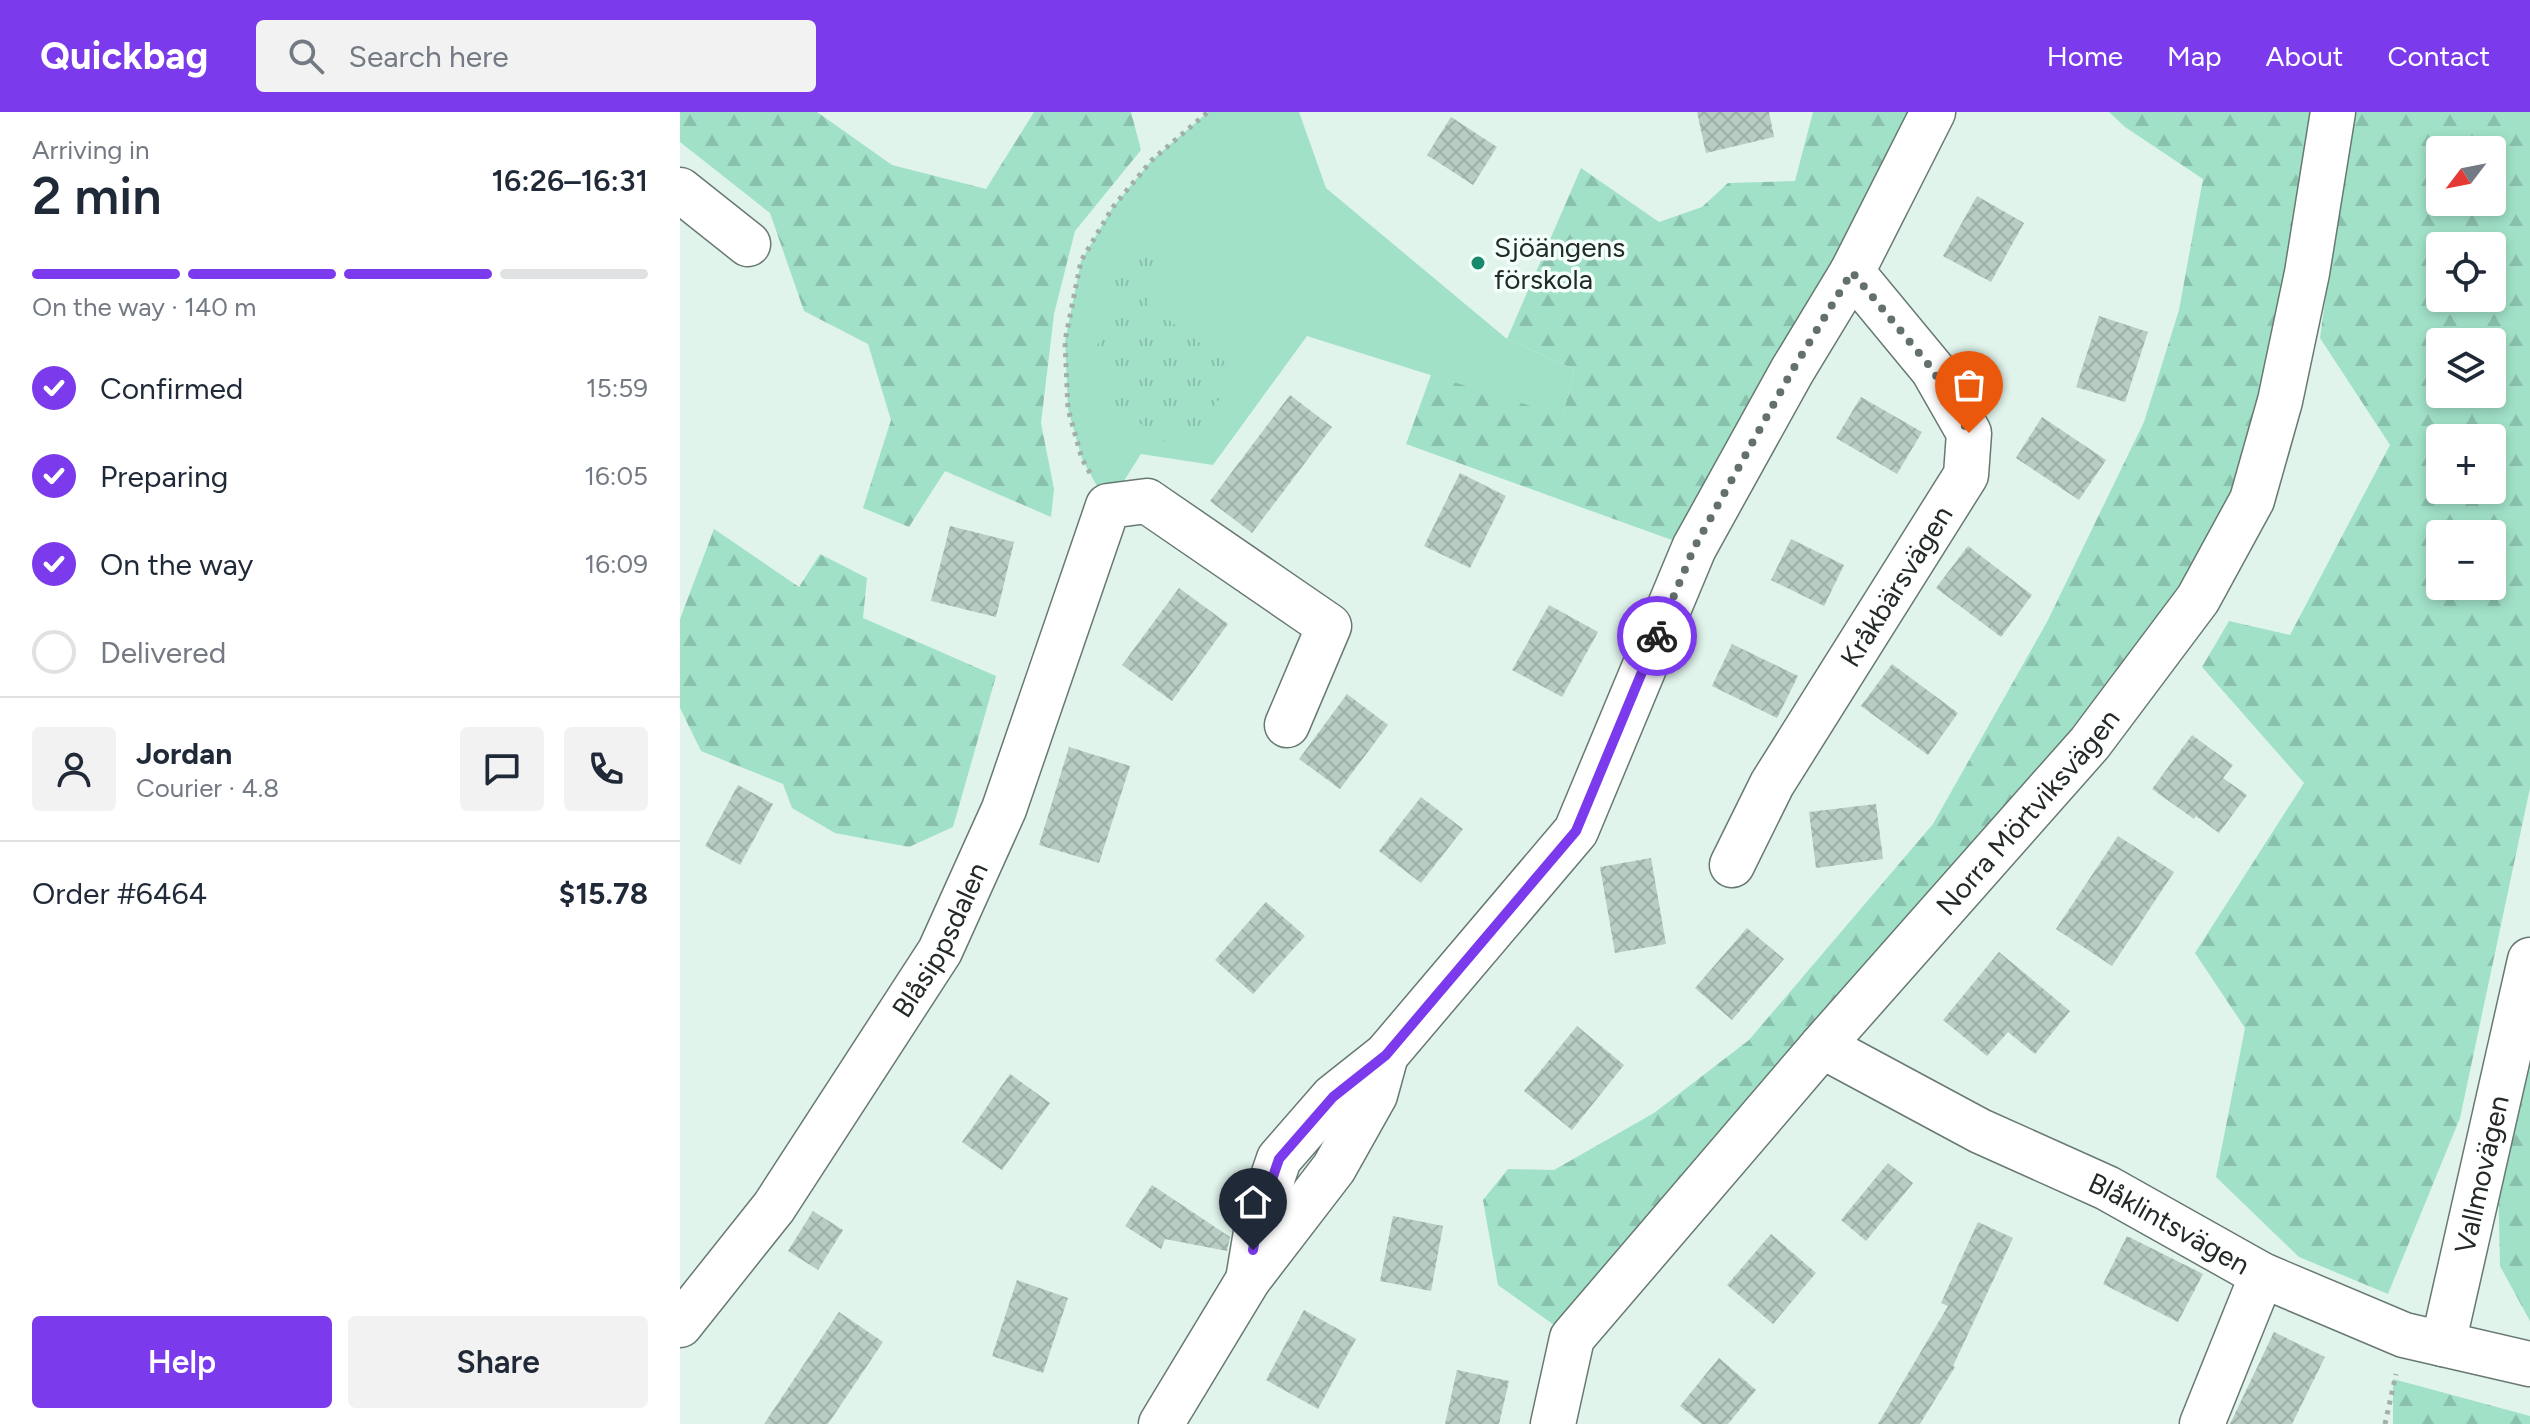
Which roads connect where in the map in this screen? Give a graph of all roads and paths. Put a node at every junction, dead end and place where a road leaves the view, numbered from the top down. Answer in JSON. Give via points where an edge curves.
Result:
{"nodes":[{"id":1,"x":1208,"y":112,"type":"edge"},
{"id":2,"x":1933,"y":112,"type":"edge"},
{"id":3,"x":2333,"y":112,"type":"edge"},
{"id":4,"x":680,"y":190,"type":"edge"},
{"id":5,"x":748,"y":244,"type":"dead end"},
{"id":6,"x":1852,"y":272,"type":"junction"},
{"id":7,"x":1108,"y":506,"type":"junction"},
{"id":8,"x":1287,"y":725,"type":"dead end"},
{"id":9,"x":1732,"y":865,"type":"dead end"},
{"id":10,"x":2530,"y":960,"type":"edge"},
{"id":11,"x":1822,"y":1046,"type":"junction"},
{"id":12,"x":2262,"y":1275,"type":"junction"},
{"id":13,"x":680,"y":1325,"type":"edge"},
{"id":14,"x":2424,"y":1340,"type":"junction"},
{"id":15,"x":2530,"y":1364,"type":"edge"},
{"id":16,"x":1161,"y":1424,"type":"edge"},
{"id":17,"x":1553,"y":1424,"type":"edge"},
{"id":18,"x":2202,"y":1424,"type":"edge"},
{"id":19,"x":2385,"y":1424,"type":"edge"}],
"edges":[{"from":1,"to":7,"type":"path","via":[[1152,160],[1113,207],[1081,261],[1065,341],[1068,409],[1082,459]]},
{"from":2,"to":6,"type":"street"},
{"from":3,"to":11,"type":"street","name":"Norra Mörtviksvägen","via":[[2280,401],[2252,500],[2226,550],[2198,599],[2090,743]]},
{"from":4,"to":5,"type":"street"},
{"from":6,"to":9,"type":"street","name":"Kråkbärsvägen","via":[[1933,370],[1969,433],[1966,475],[1772,784]]},
{"from":6,"to":16,"type":"street","via":[[1694,548],[1576,831],[1386,1055],[1375,1095],[1334,1168],[1248,1280]]},
{"from":7,"to":8,"type":"street","via":[[1147,501],[1329,626]]},
{"from":7,"to":13,"type":"street","name":"Blåsippsdalen","via":[[1004,809],[940,951],[774,1207]]},
{"from":10,"to":14,"type":"street","name":"Vallmovägen"},
{"from":11,"to":12,"type":"street","name":"Blåklintsvägen","via":[[1980,1131],[2107,1188]]},
{"from":11,"to":17,"type":"street","name":"Norra Mörtviksvägen","via":[[1572,1338]]},
{"from":12,"to":14,"type":"street","name":"Blåklintsvägen"},
{"from":12,"to":18,"type":"street"},
{"from":14,"to":15,"type":"street","name":"Blåklintsvägen"},
{"from":14,"to":19,"type":"path"}]}
